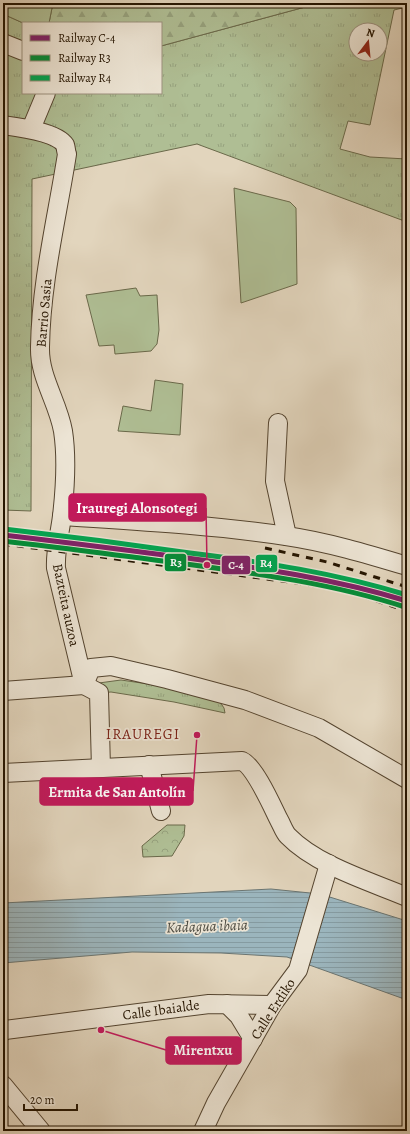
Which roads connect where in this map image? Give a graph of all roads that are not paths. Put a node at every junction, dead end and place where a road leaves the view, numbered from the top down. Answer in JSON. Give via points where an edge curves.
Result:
{"nodes":[{"id":1,"x":3,"y":43,"type":"edge"},
{"id":2,"x":22,"y":51,"type":"edge"},
{"id":3,"x":46,"y":94,"type":"edge"},
{"id":4,"x":3,"y":125,"type":"edge"},
{"id":5,"x":31,"y":129,"type":"junction"},
{"id":6,"x":278,"y":422,"type":"dead end"},
{"id":7,"x":62,"y":516,"type":"junction"},
{"id":8,"x":287,"y":536,"type":"junction"},
{"id":9,"x":407,"y":566,"type":"edge"},
{"id":10,"x":84,"y":685,"type":"junction"},
{"id":11,"x":3,"y":691,"type":"edge"},
{"id":12,"x":149,"y":765,"type":"junction"},
{"id":13,"x":101,"y":768,"type":"junction"},
{"id":14,"x":3,"y":773,"type":"edge"},
{"id":15,"x":407,"y":779,"type":"edge"},
{"id":16,"x":161,"y":811,"type":"dead end"},
{"id":17,"x":329,"y":864,"type":"junction"},
{"id":18,"x":407,"y":897,"type":"edge"},
{"id":19,"x":227,"y":1004,"type":"junction"},
{"id":20,"x":272,"y":1005,"type":"junction"},
{"id":21,"x":3,"y":1032,"type":"edge"},
{"id":22,"x":253,"y":1040,"type":"junction"},
{"id":23,"x":3,"y":1085,"type":"edge"},
{"id":24,"x":40,"y":1131,"type":"edge"},
{"id":25,"x":203,"y":1131,"type":"edge"}],
"edges":[{"from":1,"to":2,"type":"street"},
{"from":3,"to":5,"type":"street"},
{"from":4,"to":5,"type":"street","name":"Barrio Sasia"},
{"from":5,"to":7,"type":"street","name":"Barrio Sasia","via":[[60,140],[67,154],[44,288],[40,348],[42,370],[63,431],[65,464]]},
{"from":6,"to":8,"type":"street","via":[[275,481]]},
{"from":7,"to":8,"type":"street","via":[[175,524]]},
{"from":7,"to":10,"type":"street","name":"Bazteita auzoa","via":[[56,568]]},
{"from":8,"to":9,"type":"street","via":[[329,544]]},
{"from":10,"to":11,"type":"street"},
{"from":10,"to":13,"type":"street","via":[[98,693]]},
{"from":10,"to":15,"type":"street","via":[[91,668],[111,666],[245,700],[319,728]]},
{"from":12,"to":13,"type":"street"},
{"from":12,"to":16,"type":"street"},
{"from":12,"to":17,"type":"street","via":[[236,760],[247,763],[286,834],[300,847]]},
{"from":13,"to":14,"type":"street"},
{"from":17,"to":18,"type":"street"},
{"from":17,"to":20,"type":"street","name":"Calle Erdiko","via":[[298,970]]},
{"from":19,"to":20,"type":"street","name":"Calle Ibaialde"},
{"from":19,"to":21,"type":"street","name":"Calle Ibaialde","via":[[209,1004]]},
{"from":19,"to":22,"type":"street","via":[[239,1016]]},
{"from":20,"to":22,"type":"street","name":"Calle Erdiko"},
{"from":22,"to":25,"type":"street","name":"Calle Erdiko","via":[[216,1102]]},
{"from":23,"to":24,"type":"street"}]}
